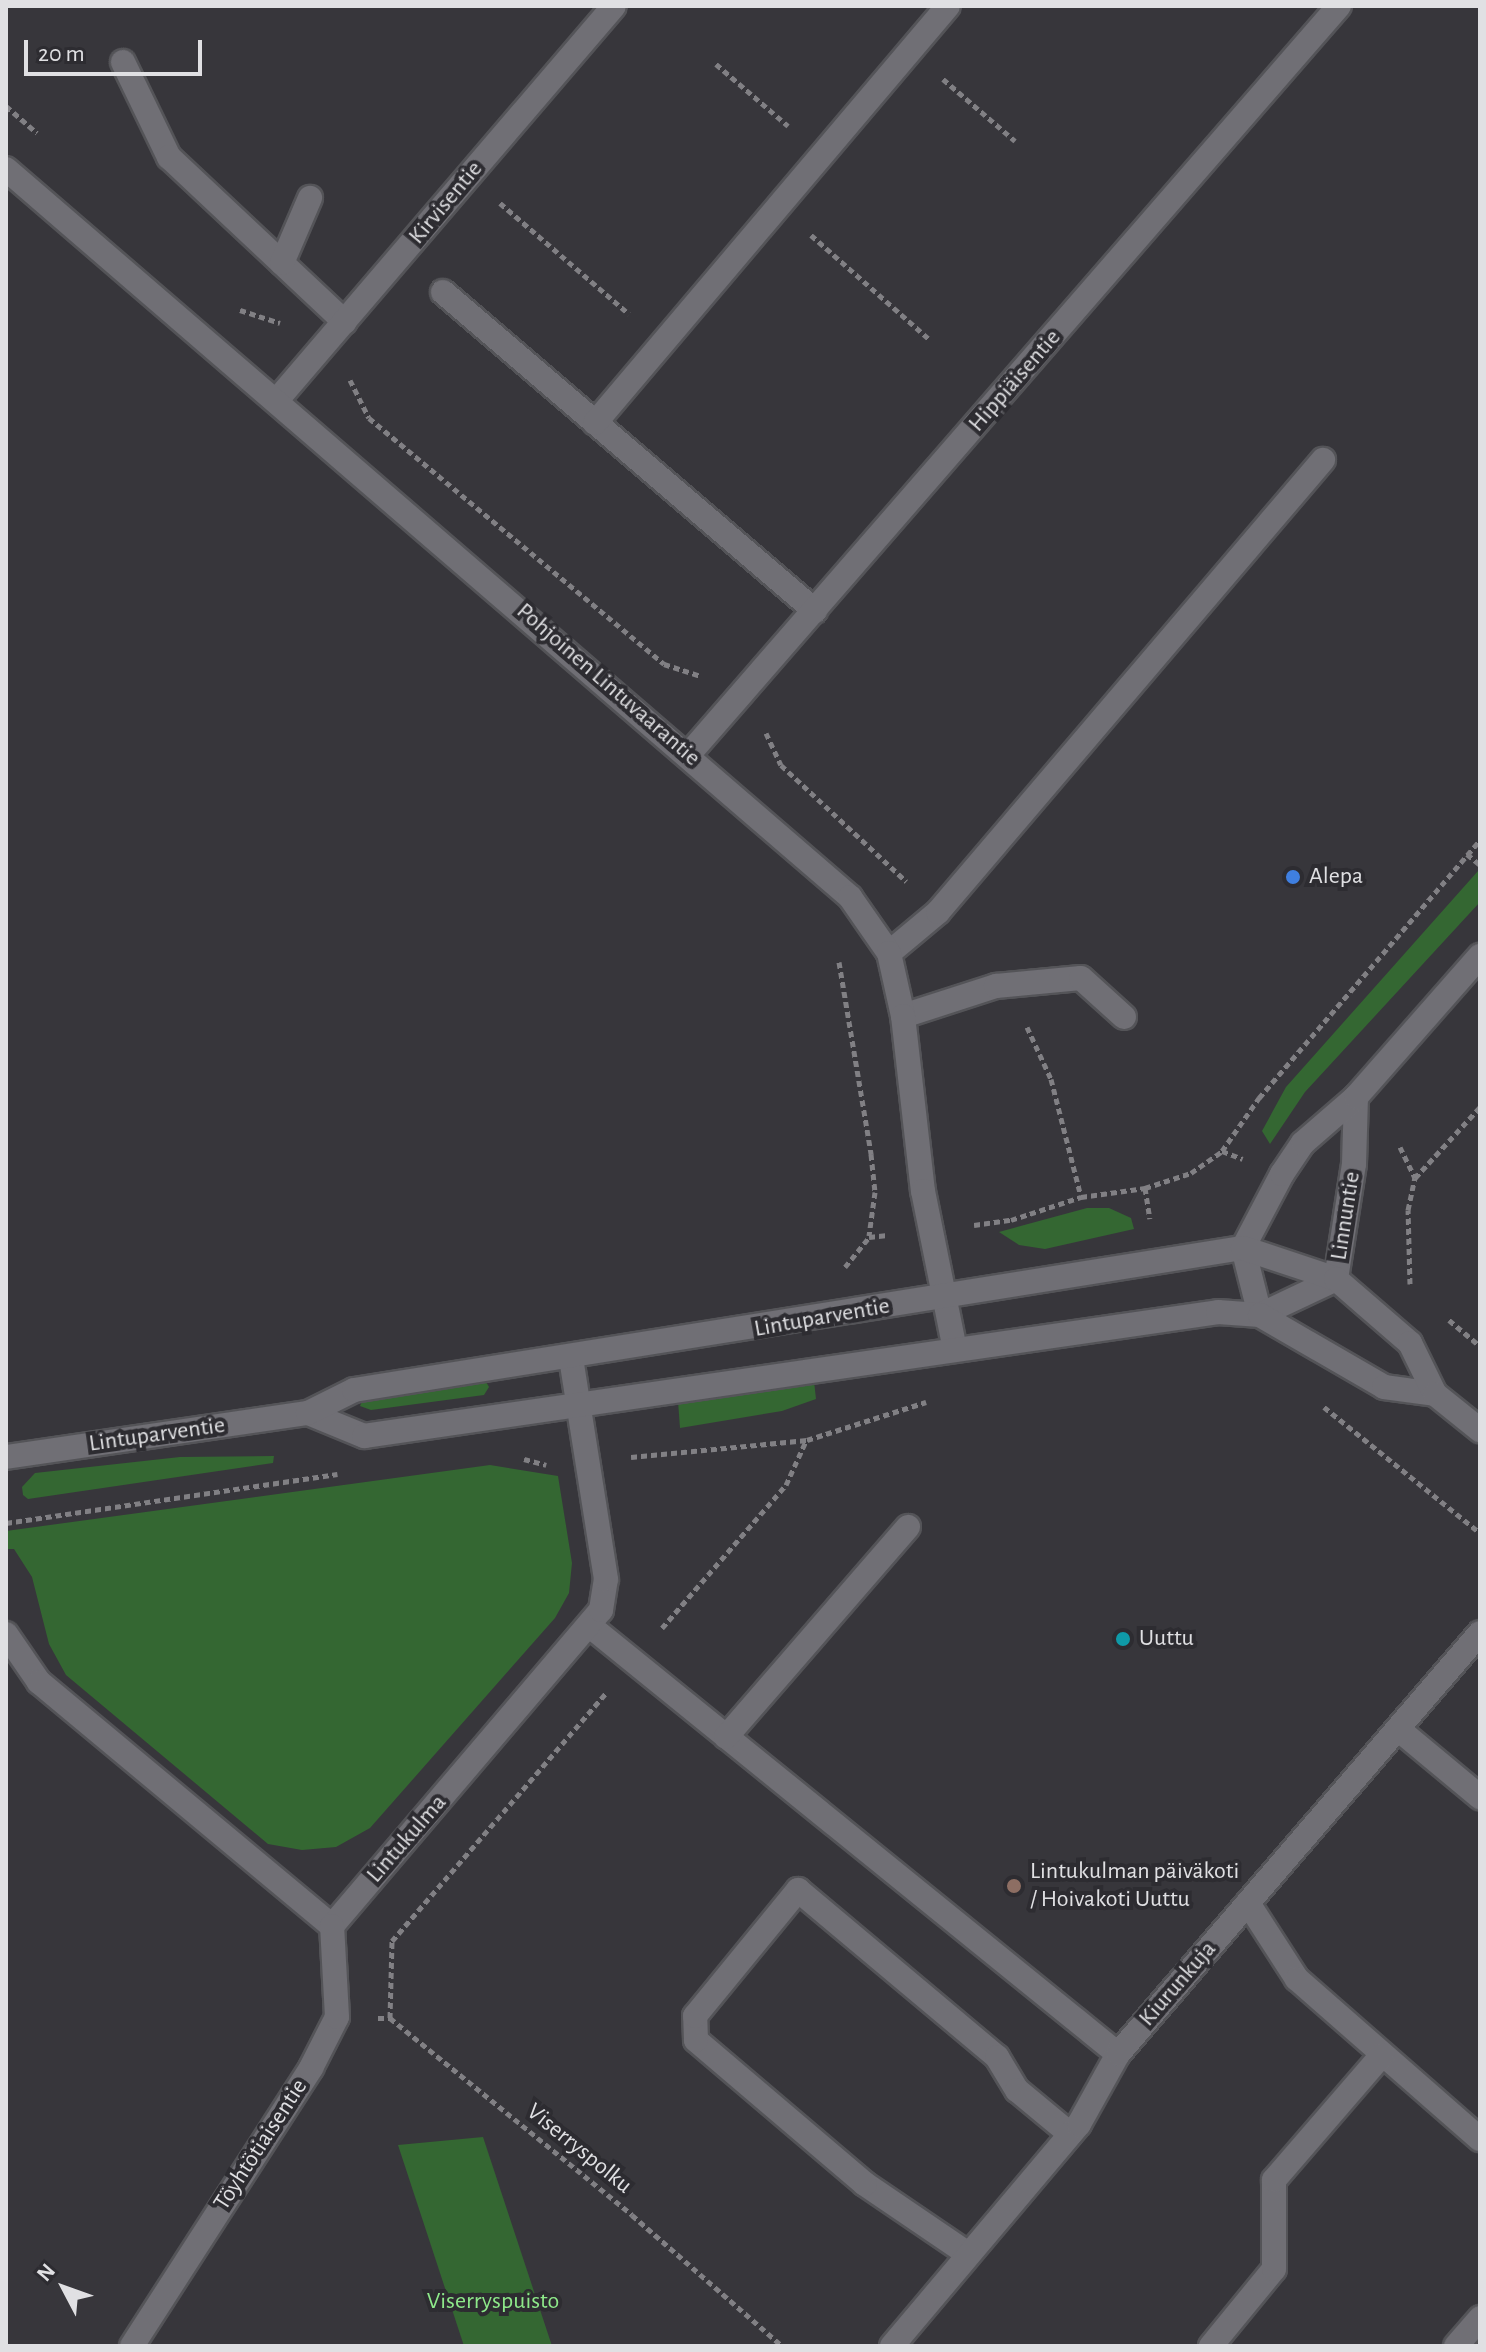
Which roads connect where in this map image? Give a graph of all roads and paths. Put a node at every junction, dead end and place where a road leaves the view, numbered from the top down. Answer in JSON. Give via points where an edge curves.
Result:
{"nodes":[{"id":1,"x":948,"y":6,"type":"edge"},
{"id":2,"x":1339,"y":6,"type":"edge"},
{"id":3,"x":603,"y":10,"type":"edge"},
{"id":4,"x":911,"y":51,"type":"junction"},
{"id":5,"x":123,"y":62,"type":"dead end"},
{"id":6,"x":716,"y":64,"type":"dead end"},
{"id":7,"x":1015,"y":141,"type":"dead end"},
{"id":8,"x":822,"y":155,"type":"junction"},
{"id":9,"x":6,"y":169,"type":"edge"},
{"id":10,"x":469,"y":177,"type":"junction"},
{"id":11,"x":310,"y":198,"type":"dead end"},
{"id":12,"x":778,"y":206,"type":"junction"},
{"id":13,"x":282,"y":263,"type":"junction"},
{"id":14,"x":443,"y":292,"type":"dead end"},
{"id":15,"x":345,"y":322,"type":"junction"},
{"id":16,"x":930,"y":340,"type":"dead end"},
{"id":17,"x":663,"y":343,"type":"junction"},
{"id":18,"x":277,"y":400,"type":"junction"},
{"id":19,"x":595,"y":423,"type":"junction"},
{"id":20,"x":1323,"y":460,"type":"dead end"},
{"id":21,"x":815,"y":611,"type":"junction"},
{"id":22,"x":689,"y":754,"type":"junction"},
{"id":23,"x":1480,"y":840,"type":"edge"},
{"id":24,"x":1467,"y":854,"type":"junction"},
{"id":25,"x":1480,"y":865,"type":"edge"},
{"id":26,"x":831,"y":949,"type":"dead end"},
{"id":27,"x":889,"y":953,"type":"junction"},
{"id":28,"x":1480,"y":956,"type":"edge"},
{"id":29,"x":903,"y":1016,"type":"junction"},
{"id":30,"x":1124,"y":1017,"type":"dead end"},
{"id":31,"x":1356,"y":1097,"type":"junction"},
{"id":32,"x":1480,"y":1107,"type":"edge"},
{"id":33,"x":1397,"y":1142,"type":"dead end"},
{"id":34,"x":1222,"y":1151,"type":"dead end"},
{"id":35,"x":1415,"y":1178,"type":"junction"},
{"id":36,"x":869,"y":1237,"type":"dead end"},
{"id":37,"x":1243,"y":1248,"type":"junction"},
{"id":38,"x":1336,"y":1279,"type":"junction"},
{"id":39,"x":1410,"y":1288,"type":"dead end"},
{"id":40,"x":945,"y":1297,"type":"junction"},
{"id":41,"x":1260,"y":1315,"type":"junction"},
{"id":42,"x":1445,"y":1317,"type":"dead end"},
{"id":43,"x":1480,"y":1346,"type":"edge"},
{"id":44,"x":955,"y":1349,"type":"junction"},
{"id":45,"x":571,"y":1358,"type":"junction"},
{"id":46,"x":1435,"y":1394,"type":"junction"},
{"id":47,"x":1316,"y":1400,"type":"dead end"},
{"id":48,"x":929,"y":1401,"type":"dead end"},
{"id":49,"x":579,"y":1408,"type":"junction"},
{"id":50,"x":308,"y":1413,"type":"junction"},
{"id":51,"x":1480,"y":1430,"type":"edge"},
{"id":52,"x":807,"y":1440,"type":"junction"},
{"id":53,"x":6,"y":1457,"type":"edge"},
{"id":54,"x":521,"y":1458,"type":"dead end"},
{"id":55,"x":590,"y":1461,"type":"junction"},
{"id":56,"x":354,"y":1471,"type":"dead end"},
{"id":57,"x":6,"y":1523,"type":"edge"},
{"id":58,"x":908,"y":1527,"type":"dead end"},
{"id":59,"x":1480,"y":1533,"type":"edge"},
{"id":60,"x":590,"y":1626,"type":"junction"},
{"id":61,"x":1480,"y":1633,"type":"edge"},
{"id":62,"x":6,"y":1634,"type":"edge"},
{"id":63,"x":633,"y":1660,"type":"junction"},
{"id":64,"x":1398,"y":1729,"type":"junction"},
{"id":65,"x":726,"y":1737,"type":"junction"},
{"id":66,"x":1480,"y":1797,"type":"edge"},
{"id":67,"x":1248,"y":1903,"type":"junction"},
{"id":68,"x":332,"y":1926,"type":"junction"},
{"id":69,"x":337,"y":2017,"type":"junction"},
{"id":70,"x":390,"y":2018,"type":"junction"},
{"id":71,"x":1118,"y":2054,"type":"junction"},
{"id":72,"x":1382,"y":2055,"type":"junction"},
{"id":73,"x":1070,"y":2134,"type":"junction"},
{"id":74,"x":1480,"y":2139,"type":"edge"},
{"id":75,"x":968,"y":2254,"type":"junction"},
{"id":76,"x":1480,"y":2318,"type":"edge"},
{"id":77,"x":132,"y":2346,"type":"edge"},
{"id":78,"x":782,"y":2346,"type":"edge"},
{"id":79,"x":892,"y":2346,"type":"edge"},
{"id":80,"x":1211,"y":2346,"type":"edge"},
{"id":81,"x":1456,"y":2346,"type":"edge"}],
"edges":[{"from":1,"to":4,"type":"street"},
{"from":2,"to":21,"type":"street","name":"Hippiäisentie"},
{"from":3,"to":10,"type":"street","name":"Kirvisentie"},
{"from":4,"to":7,"type":"path"},
{"from":4,"to":8,"type":"street"},
{"from":5,"to":13,"type":"street","via":[[169,157]]},
{"from":6,"to":8,"type":"path"},
{"from":8,"to":12,"type":"street"},
{"from":9,"to":18,"type":"street","name":"Pohjoinen Lintuvaarantie"},
{"from":10,"to":15,"type":"street","name":"Kirvisentie"},
{"from":10,"to":17,"type":"path"},
{"from":11,"to":13,"type":"street"},
{"from":12,"to":16,"type":"path"},
{"from":12,"to":17,"type":"street"},
{"from":13,"to":15,"type":"street"},
{"from":14,"to":19,"type":"street"},
{"from":15,"to":18,"type":"street","name":"Kirvisentie"},
{"from":17,"to":19,"type":"street"},
{"from":18,"to":22,"type":"street","name":"Pohjoinen Lintuvaarantie"},
{"from":19,"to":21,"type":"street"},
{"from":20,"to":27,"type":"street","via":[[938,912]]},
{"from":21,"to":22,"type":"street","name":"Hippiäisentie"},
{"from":22,"to":27,"type":"street","name":"Pohjoinen Lintuvaarantie","via":[[850,897]]},
{"from":23,"to":24,"type":"path"},
{"from":24,"to":25,"type":"path"},
{"from":24,"to":34,"type":"path","via":[[1259,1098]]},
{"from":26,"to":36,"type":"path","via":[[845,981],[871,1154],[875,1192]]},
{"from":27,"to":29,"type":"street","name":"Pohjoinen Lintuvaarantie"},
{"from":28,"to":31,"type":"street"},
{"from":29,"to":30,"type":"street","via":[[996,986],[1081,978]]},
{"from":29,"to":40,"type":"street","name":"Pohjoinen Lintuvaarantie","via":[[923,1191]]},
{"from":31,"to":37,"type":"street","via":[[1303,1143]]},
{"from":31,"to":38,"type":"street","name":"Linnuntie","via":[[1354,1164]]},
{"from":32,"to":35,"type":"path"},
{"from":33,"to":35,"type":"path"},
{"from":35,"to":39,"type":"path","via":[[1408,1210]]},
{"from":37,"to":38,"type":"street","name":"Lintuparventie"},
{"from":37,"to":40,"type":"street","name":"Lintuparventie"},
{"from":37,"to":41,"type":"street"},
{"from":38,"to":41,"type":"street","name":"Linnuntie"},
{"from":38,"to":46,"type":"street","via":[[1410,1343]]},
{"from":40,"to":44,"type":"street","name":"Pohjoinen Lintuvaarantie"},
{"from":40,"to":45,"type":"street","name":"Lintuparventie"},
{"from":41,"to":44,"type":"street","name":"Lintuparventie","via":[[1165,1316]]},
{"from":41,"to":46,"type":"street","via":[[1384,1387]]},
{"from":42,"to":43,"type":"path"},
{"from":44,"to":49,"type":"street","name":"Lintuparventie"},
{"from":45,"to":49,"type":"street","name":"Lintukulma"},
{"from":45,"to":50,"type":"street","name":"Lintuparventie","via":[[354,1390]]},
{"from":46,"to":51,"type":"street"},
{"from":47,"to":59,"type":"path"},
{"from":48,"to":52,"type":"path"},
{"from":49,"to":50,"type":"street","name":"Lintuparventie","via":[[364,1436]]},
{"from":49,"to":55,"type":"street","name":"Lintukulma"},
{"from":50,"to":53,"type":"street","name":"Lintuparventie"},
{"from":52,"to":55,"type":"path"},
{"from":52,"to":63,"type":"path","via":[[786,1485]]},
{"from":54,"to":55,"type":"path","via":[[548,1465]]},
{"from":55,"to":60,"type":"street","name":"Lintukulma","via":[[606,1579],[605,1598]]},
{"from":56,"to":57,"type":"path"},
{"from":58,"to":65,"type":"street"},
{"from":60,"to":63,"type":"street"},
{"from":60,"to":68,"type":"street","name":"Lintukulma"},
{"from":61,"to":64,"type":"street","name":"Kiurunkuja"},
{"from":62,"to":68,"type":"street","via":[[39,1682]]},
{"from":63,"to":65,"type":"street"},
{"from":63,"to":70,"type":"path","via":[[392,1941]]},
{"from":64,"to":66,"type":"street"},
{"from":64,"to":67,"type":"street","name":"Kiurunkuja"},
{"from":65,"to":71,"type":"street"},
{"from":67,"to":71,"type":"street","name":"Kiurunkuja"},
{"from":67,"to":72,"type":"street","via":[[1297,1979]]},
{"from":68,"to":69,"type":"street"},
{"from":69,"to":70,"type":"path"},
{"from":69,"to":77,"type":"street","name":"Töyhtötiaisentie","via":[[311,2068]]},
{"from":70,"to":78,"type":"path","name":"Viserryspolku","via":[[632,2215]]},
{"from":71,"to":73,"type":"street","name":"Kiurunkuja"},
{"from":72,"to":74,"type":"street"},
{"from":72,"to":80,"type":"street","via":[[1274,2180],[1274,2269]]},
{"from":73,"to":75,"type":"street","name":"Kiurunkuja"},
{"from":73,"to":75,"type":"street","via":[[1017,2090],[997,2057],[798,1890],[695,2016],[696,2040],[865,2184]]},
{"from":75,"to":79,"type":"street","name":"Kiurunkuja"},
{"from":76,"to":81,"type":"street"}]}
